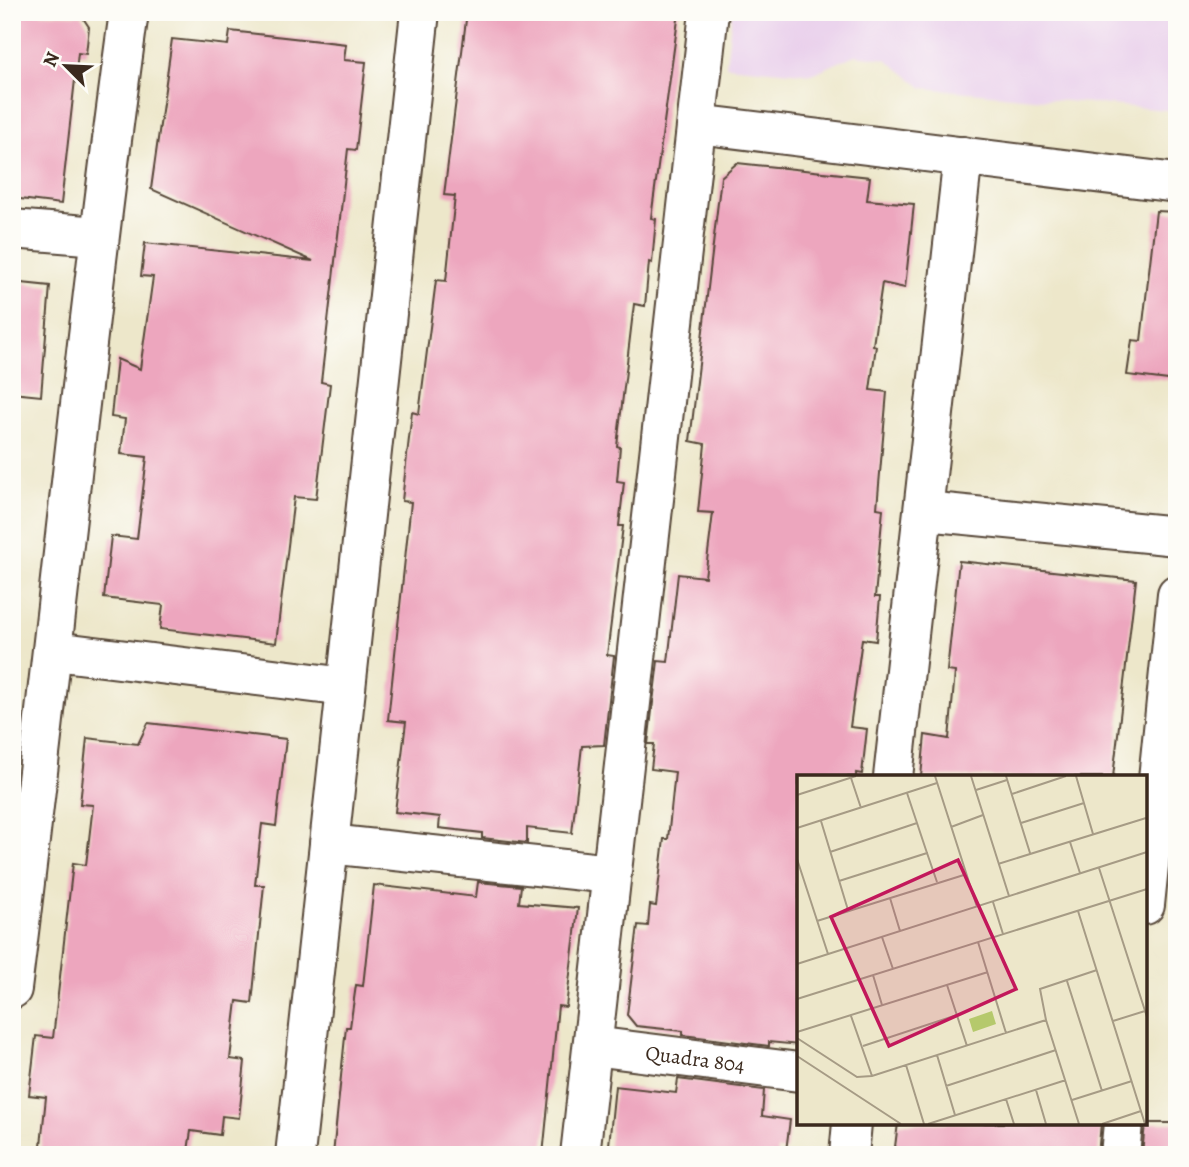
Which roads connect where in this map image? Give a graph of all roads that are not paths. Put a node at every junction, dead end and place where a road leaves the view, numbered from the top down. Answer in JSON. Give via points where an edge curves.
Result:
{"nodes":[{"id":1,"x":130,"y":12,"type":"edge"},
{"id":2,"x":709,"y":12,"type":"edge"},
{"id":3,"x":411,"y":13,"type":"edge"},
{"id":4,"x":697,"y":124,"type":"junction"},
{"id":5,"x":963,"y":156,"type":"junction"},
{"id":6,"x":1177,"y":183,"type":"edge"},
{"id":7,"x":12,"y":229,"type":"edge"},
{"id":8,"x":98,"y":236,"type":"junction"},
{"id":9,"x":925,"y":511,"type":"junction"},
{"id":10,"x":1177,"y":536,"type":"edge"},
{"id":11,"x":1177,"y":594,"type":"edge"},
{"id":12,"x":54,"y":651,"type":"junction"},
{"id":13,"x":346,"y":687,"type":"junction"},
{"id":14,"x":893,"y":775,"type":"edge"},
{"id":15,"x":328,"y":844,"type":"junction"},
{"id":16,"x":611,"y":874,"type":"junction"},
{"id":17,"x":1147,"y":886,"type":"edge"},
{"id":18,"x":12,"y":989,"type":"edge"},
{"id":19,"x":593,"y":1046,"type":"junction"},
{"id":20,"x":797,"y":1072,"type":"edge"},
{"id":21,"x":852,"y":1125,"type":"edge"},
{"id":22,"x":1123,"y":1125,"type":"edge"},
{"id":23,"x":295,"y":1155,"type":"edge"},
{"id":24,"x":580,"y":1155,"type":"edge"},
{"id":25,"x":849,"y":1155,"type":"edge"},
{"id":26,"x":1120,"y":1155,"type":"edge"}],
"edges":[{"from":1,"to":8,"type":"street"},
{"from":2,"to":4,"type":"street"},
{"from":3,"to":13,"type":"street"},
{"from":4,"to":5,"type":"street"},
{"from":4,"to":16,"type":"street"},
{"from":5,"to":6,"type":"street"},
{"from":5,"to":9,"type":"street"},
{"from":7,"to":8,"type":"street"},
{"from":8,"to":12,"type":"street"},
{"from":9,"to":10,"type":"street"},
{"from":9,"to":14,"type":"street"},
{"from":11,"to":17,"type":"street"},
{"from":12,"to":13,"type":"street"},
{"from":12,"to":18,"type":"street"},
{"from":13,"to":15,"type":"street"},
{"from":15,"to":16,"type":"street"},
{"from":15,"to":23,"type":"street"},
{"from":16,"to":19,"type":"street"},
{"from":19,"to":20,"type":"street","name":"Quadra 804"},
{"from":19,"to":24,"type":"street"},
{"from":21,"to":25,"type":"street"},
{"from":22,"to":26,"type":"street"}]}
